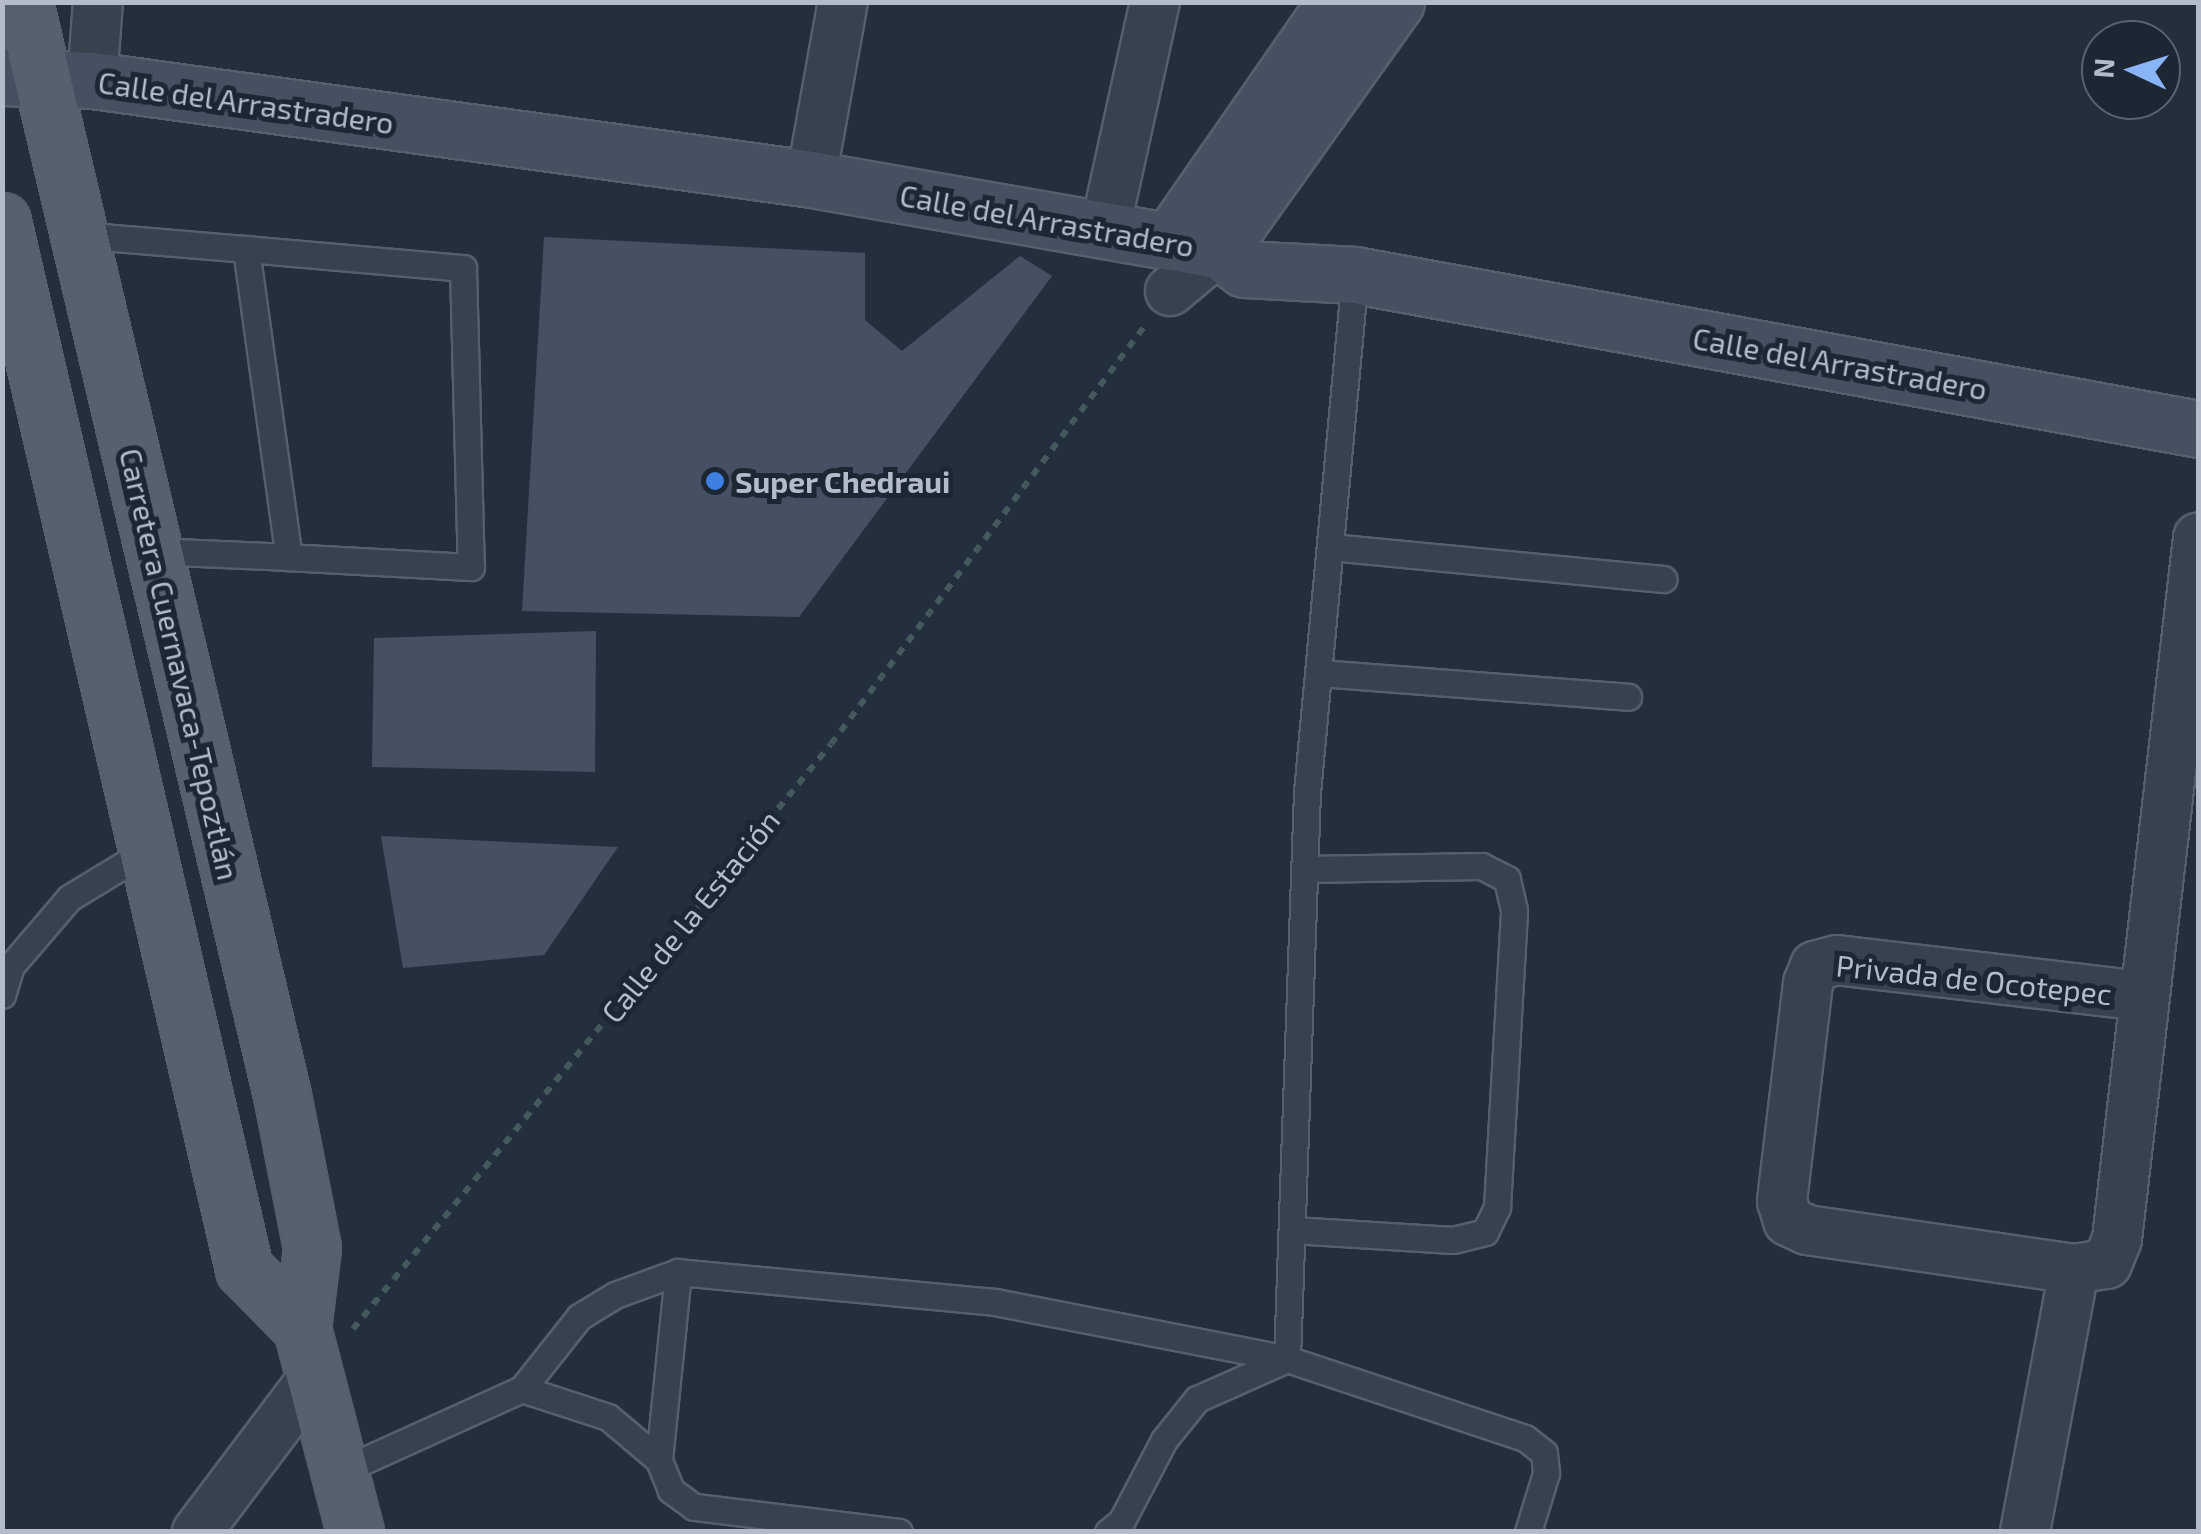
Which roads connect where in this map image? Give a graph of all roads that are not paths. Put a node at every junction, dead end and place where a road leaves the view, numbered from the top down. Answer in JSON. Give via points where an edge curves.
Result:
{"nodes":[{"id":1,"x":24,"y":2,"type":"edge"},
{"id":2,"x":98,"y":2,"type":"edge"},
{"id":3,"x":843,"y":2,"type":"edge"},
{"id":4,"x":1155,"y":2,"type":"edge"},
{"id":5,"x":1336,"y":2,"type":"edge"},
{"id":6,"x":1396,"y":2,"type":"edge"},
{"id":7,"x":46,"y":79,"type":"edge"},
{"id":8,"x":811,"y":179,"type":"junction"},
{"id":9,"x":2,"y":221,"type":"edge"},
{"id":10,"x":1104,"y":229,"type":"junction"},
{"id":11,"x":79,"y":235,"type":"junction"},
{"id":12,"x":246,"y":249,"type":"junction"},
{"id":13,"x":1186,"y":261,"type":"junction"},
{"id":14,"x":1355,"y":275,"type":"junction"},
{"id":15,"x":2198,"y":429,"type":"edge"},
{"id":16,"x":2198,"y":538,"type":"edge"},
{"id":17,"x":1330,"y":547,"type":"junction"},
{"id":18,"x":154,"y":550,"type":"junction"},
{"id":19,"x":289,"y":556,"type":"junction"},
{"id":20,"x":1663,"y":579,"type":"dead end"},
{"id":21,"x":1318,"y":674,"type":"junction"},
{"id":22,"x":1628,"y":697,"type":"dead end"},
{"id":23,"x":148,"y":850,"type":"junction"},
{"id":24,"x":1305,"y":869,"type":"junction"},
{"id":25,"x":2,"y":995,"type":"edge"},
{"id":26,"x":2142,"y":996,"type":"junction"},
{"id":27,"x":1293,"y":1230,"type":"junction"},
{"id":28,"x":2074,"y":1270,"type":"junction"},
{"id":29,"x":678,"y":1272,"type":"junction"},
{"id":30,"x":308,"y":1352,"type":"junction"},
{"id":31,"x":1287,"y":1359,"type":"junction"},
{"id":32,"x":522,"y":1389,"type":"junction"},
{"id":33,"x":659,"y":1460,"type":"junction"},
{"id":34,"x":342,"y":1509,"type":"edge"},
{"id":35,"x":197,"y":1532,"type":"edge"},
{"id":36,"x":899,"y":1532,"type":"edge"},
{"id":37,"x":1108,"y":1532,"type":"edge"},
{"id":38,"x":1528,"y":1532,"type":"edge"},
{"id":39,"x":2025,"y":1532,"type":"edge"}],
"edges":[{"from":1,"to":7,"type":"main road","name":"Carretera Cuernavaca-Tepoztlán"},
{"from":2,"to":7,"type":"street"},
{"from":3,"to":8,"type":"street"},
{"from":4,"to":10,"type":"street"},
{"from":5,"to":13,"type":"street"},
{"from":6,"to":13,"type":"street"},
{"from":7,"to":8,"type":"street","name":"Calle del Arrastradero"},
{"from":7,"to":11,"type":"main road","name":"Carretera Cuernavaca-Tepoztlán"},
{"from":8,"to":10,"type":"street","name":"Calle del Arrastradero"},
{"from":9,"to":23,"type":"main road"},
{"from":10,"to":13,"type":"street","name":"Calle del Arrastradero"},
{"from":11,"to":12,"type":"lane"},
{"from":11,"to":18,"type":"main road","name":"Carretera Cuernavaca-Tepoztlán"},
{"from":12,"to":19,"type":"lane"},
{"from":12,"to":19,"type":"lane","via":[[463,268],[470,567]]},
{"from":13,"to":14,"type":"street","name":"Calle del Arrastradero"},
{"from":14,"to":15,"type":"street","name":"Calle del Arrastradero"},
{"from":14,"to":17,"type":"lane"},
{"from":16,"to":26,"type":"street","name":"Privada de Ocotepec"},
{"from":17,"to":20,"type":"lane"},
{"from":17,"to":21,"type":"lane"},
{"from":18,"to":19,"type":"lane"},
{"from":18,"to":30,"type":"main road","name":"Carretera Cuernavaca-Tepoztlán","via":[[312,1248]]},
{"from":21,"to":22,"type":"lane"},
{"from":21,"to":24,"type":"lane"},
{"from":23,"to":25,"type":"lane","via":[[70,898],[11,966]]},
{"from":23,"to":30,"type":"main road","via":[[244,1269]]},
{"from":24,"to":27,"type":"lane"},
{"from":24,"to":27,"type":"lane","via":[[1482,866],[1507,879],[1514,910],[1497,1207],[1484,1232],[1453,1240]]},
{"from":26,"to":28,"type":"street","name":"Privada de Ocotepec","via":[[2117,1239],[2107,1264]]},
{"from":26,"to":28,"type":"street","name":"Privada de Ocotepec","via":[[1836,960],[1815,966],[1808,983],[1782,1201],[1788,1221],[1807,1230]]},
{"from":27,"to":31,"type":"lane"},
{"from":28,"to":39,"type":"street"},
{"from":29,"to":31,"type":"lane","via":[[995,1302]]},
{"from":29,"to":32,"type":"lane","via":[[579,1317]]},
{"from":29,"to":33,"type":"lane"},
{"from":30,"to":34,"type":"main road"},
{"from":30,"to":35,"type":"street"},
{"from":31,"to":37,"type":"lane","via":[[1197,1399],[1164,1440],[1121,1522]]},
{"from":31,"to":38,"type":"lane","via":[[1525,1438],[1544,1453],[1546,1473]]},
{"from":32,"to":33,"type":"lane","via":[[608,1417]]},
{"from":32,"to":34,"type":"lane"},
{"from":33,"to":36,"type":"lane","via":[[671,1490],[694,1508]]}]}
